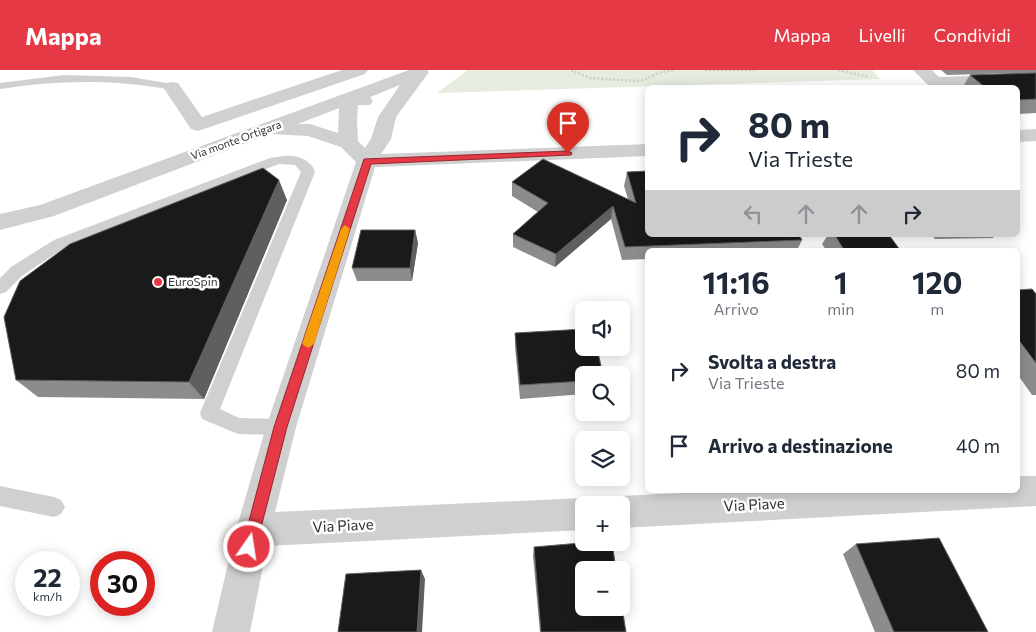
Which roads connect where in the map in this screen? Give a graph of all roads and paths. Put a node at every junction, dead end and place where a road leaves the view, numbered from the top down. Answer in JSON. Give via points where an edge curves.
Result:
{"nodes":[{"id":1,"x":358,"y":70,"type":"edge"},
{"id":2,"x":571,"y":70,"type":"edge"},
{"id":3,"x":673,"y":70,"type":"edge"},
{"id":4,"x":705,"y":70,"type":"edge"},
{"id":5,"x":757,"y":70,"type":"edge"},
{"id":6,"x":838,"y":70,"type":"edge"},
{"id":7,"x":922,"y":70,"type":"edge"},
{"id":8,"x":422,"y":71,"type":"edge"},
{"id":9,"x":869,"y":77,"type":"dead end"},
{"id":10,"x":1036,"y":79,"type":"edge"},
{"id":11,"x":0,"y":86,"type":"edge"},
{"id":12,"x":172,"y":87,"type":"joint"},
{"id":13,"x":350,"y":98,"type":"junction"},
{"id":14,"x":387,"y":117,"type":"junction"},
{"id":15,"x":259,"y":130,"type":"junction"},
{"id":16,"x":1036,"y":135,"type":"edge"},
{"id":17,"x":1020,"y":136,"type":"edge"},
{"id":18,"x":645,"y":150,"type":"edge"},
{"id":19,"x":358,"y":152,"type":"junction"},
{"id":20,"x":46,"y":210,"type":"junction"},
{"id":21,"x":0,"y":222,"type":"edge"},
{"id":22,"x":0,"y":239,"type":"edge"},
{"id":23,"x":0,"y":288,"type":"edge"},
{"id":24,"x":281,"y":427,"type":"junction"},
{"id":25,"x":1036,"y":491,"type":"edge"},
{"id":26,"x":1020,"y":492,"type":"edge"},
{"id":27,"x":996,"y":493,"type":"edge"},
{"id":28,"x":0,"y":496,"type":"edge"},
{"id":29,"x":54,"y":507,"type":"dead end"},
{"id":30,"x":630,"y":512,"type":"edge"},
{"id":31,"x":575,"y":514,"type":"edge"},
{"id":32,"x":253,"y":530,"type":"junction"},
{"id":33,"x":231,"y":632,"type":"edge"}],
"edges":[{"from":1,"to":12,"type":"street","via":[[198,125]]},
{"from":2,"to":3,"type":"path","via":[[590,78],[635,81]]},
{"from":4,"to":5,"type":"path"},
{"from":6,"to":9,"type":"path"},
{"from":7,"to":10,"type":"street","via":[[935,82]]},
{"from":8,"to":13,"type":"street","name":"Via monte Ortigara"},
{"from":8,"to":14,"type":"street"},
{"from":11,"to":12,"type":"lane","via":[[53,79],[148,81]]},
{"from":13,"to":14,"type":"street","via":[[366,102]]},
{"from":13,"to":15,"type":"street","name":"Via monte Ortigara"},
{"from":13,"to":19,"type":"street","via":[[347,120]]},
{"from":14,"to":19,"type":"street","via":[[380,138]]},
{"from":15,"to":19,"type":"street","via":[[310,130]]},
{"from":15,"to":20,"type":"street","name":"Via monte Ortigara"},
{"from":16,"to":17,"type":"street"},
{"from":18,"to":19,"type":"street"},
{"from":19,"to":24,"type":"street"},
{"from":20,"to":21,"type":"street","name":"Via monte Ortigara"},
{"from":20,"to":22,"type":"street","name":"Via monte Ortigara"},
{"from":23,"to":24,"type":"lane","via":[[17,271],[58,244],[275,161],[298,161],[308,172],[209,413],[238,426]]},
{"from":24,"to":32,"type":"street"},
{"from":25,"to":26,"type":"street","name":"Via Piave"},
{"from":27,"to":30,"type":"street","name":"Via Piave"},
{"from":28,"to":29,"type":"lane"},
{"from":31,"to":32,"type":"street","name":"Via Piave"},
{"from":32,"to":33,"type":"street"}]}
